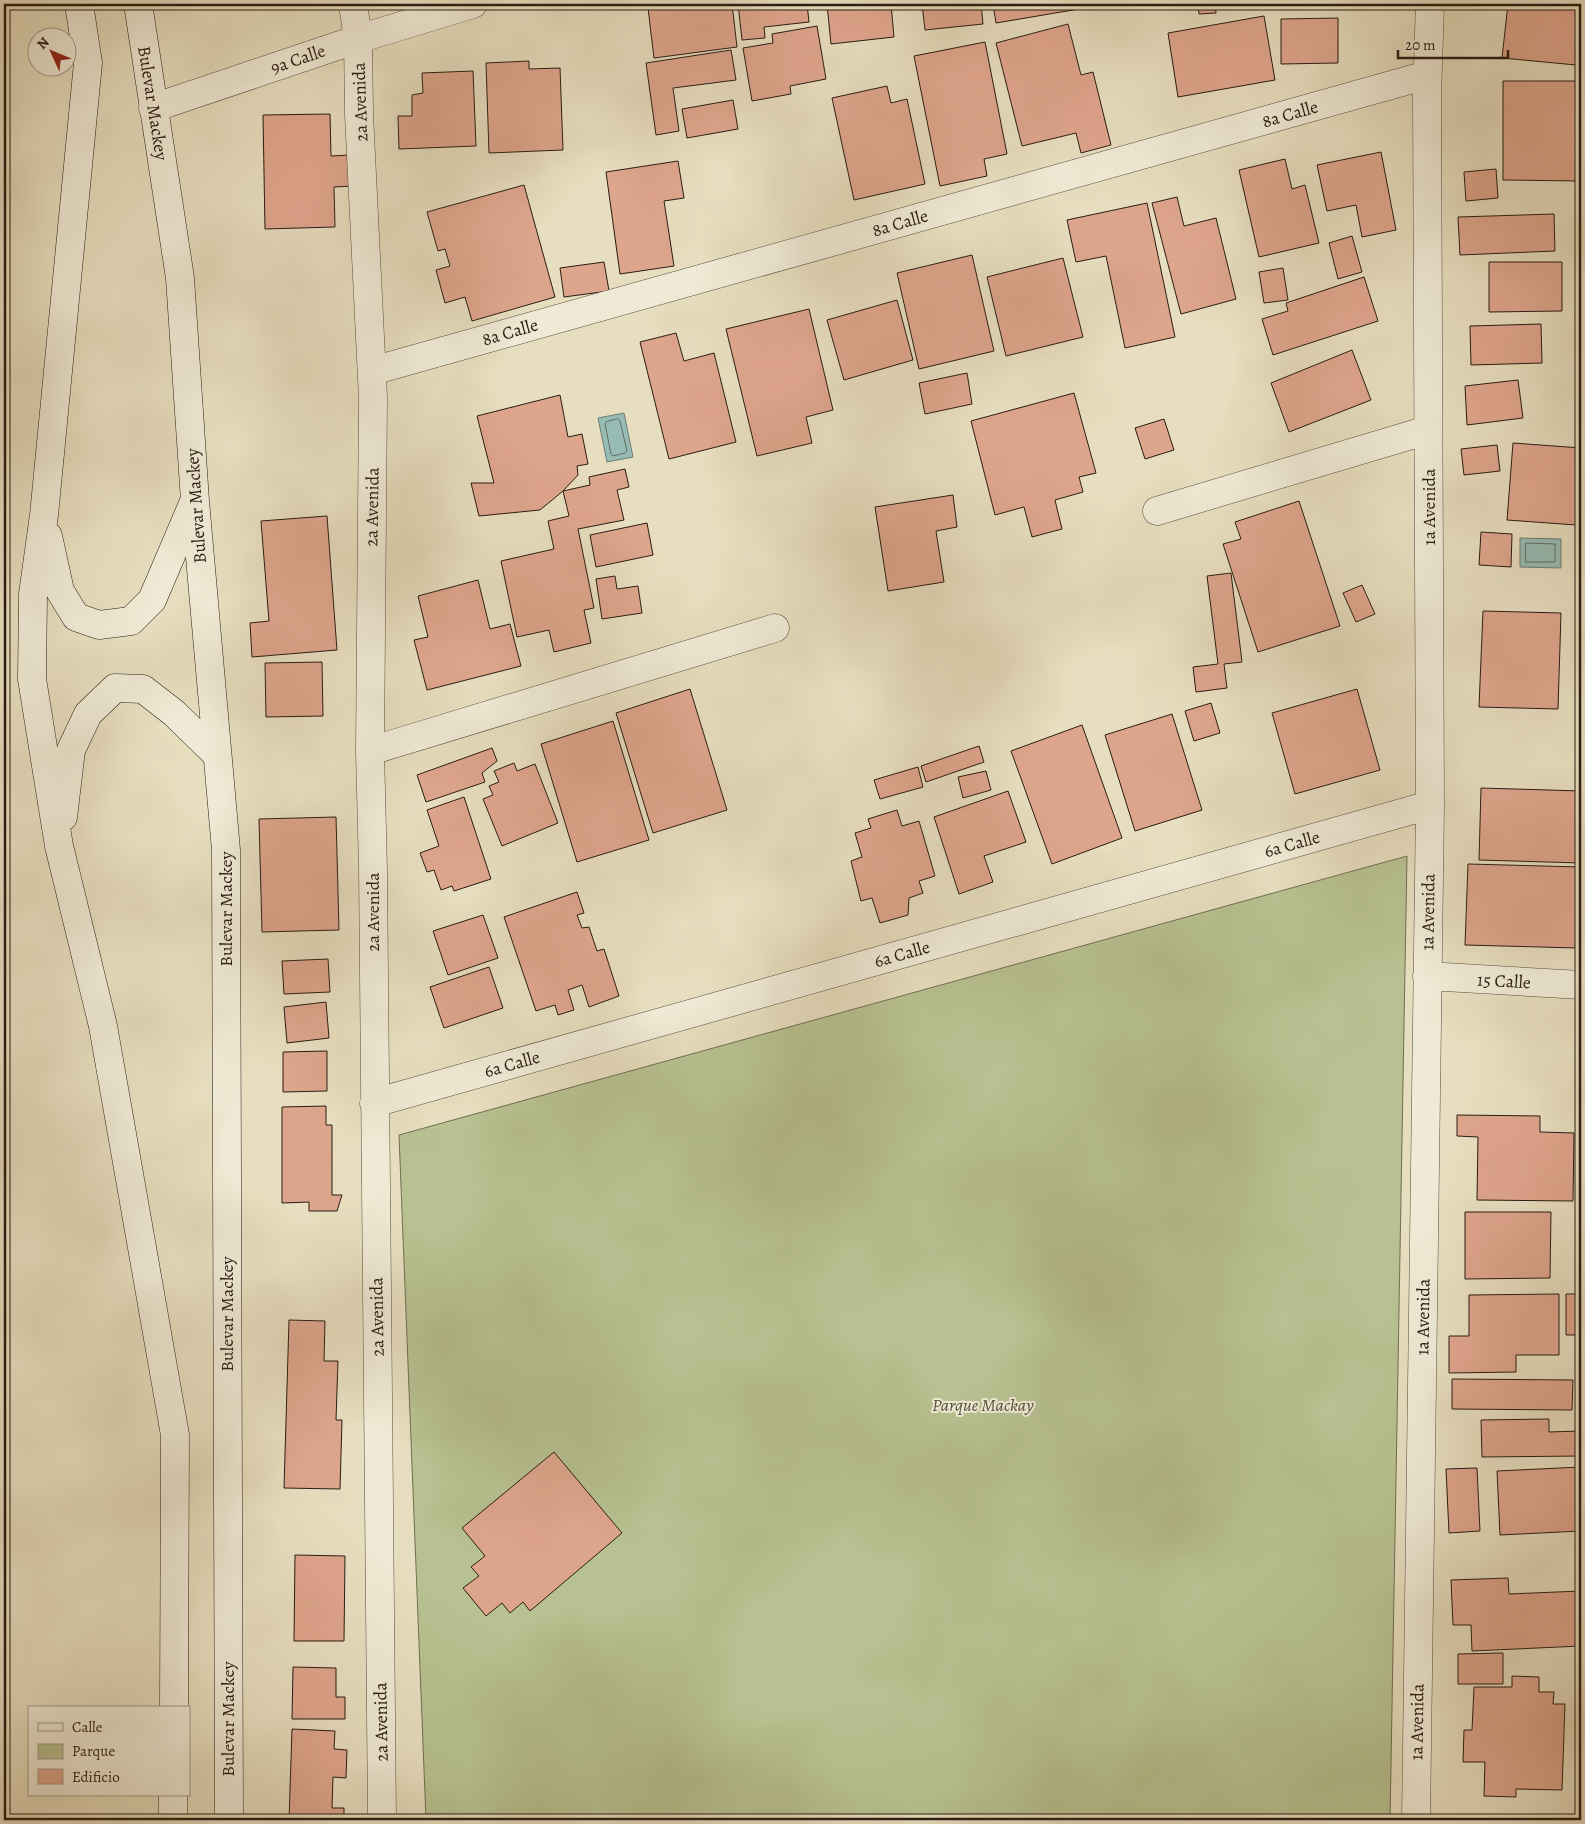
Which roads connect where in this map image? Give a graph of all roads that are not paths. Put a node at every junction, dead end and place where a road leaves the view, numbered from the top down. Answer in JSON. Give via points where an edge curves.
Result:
{"nodes":[{"id":1,"x":80,"y":4,"type":"edge"},
{"id":2,"x":138,"y":4,"type":"edge"},
{"id":3,"x":353,"y":4,"type":"edge"},
{"id":4,"x":473,"y":4,"type":"edge"},
{"id":5,"x":1430,"y":4,"type":"edge"},
{"id":6,"x":358,"y":39,"type":"junction"},
{"id":7,"x":1427,"y":75,"type":"junction"},
{"id":8,"x":154,"y":108,"type":"junction"},
{"id":9,"x":372,"y":371,"type":"junction"},
{"id":10,"x":1428,"y":430,"type":"junction"},
{"id":11,"x":195,"y":501,"type":"junction"},
{"id":12,"x":1157,"y":511,"type":"dead end"},
{"id":13,"x":44,"y":515,"type":"junction"},
{"id":14,"x":775,"y":628,"type":"dead end"},
{"id":15,"x":370,"y":751,"type":"junction"},
{"id":16,"x":217,"y":755,"type":"junction"},
{"id":17,"x":1430,"y":805,"type":"junction"},
{"id":18,"x":59,"y":846,"type":"junction"},
{"id":19,"x":1427,"y":976,"type":"junction"},
{"id":20,"x":1581,"y":985,"type":"edge"},
{"id":21,"x":374,"y":1102,"type":"junction"},
{"id":22,"x":174,"y":1706,"type":"edge"},
{"id":23,"x":173,"y":1796,"type":"edge"},
{"id":24,"x":173,"y":1820,"type":"edge"},
{"id":25,"x":229,"y":1820,"type":"edge"},
{"id":26,"x":382,"y":1820,"type":"edge"},
{"id":27,"x":1416,"y":1820,"type":"edge"}],
"edges":[{"from":1,"to":13,"type":"street","via":[[88,62]]},
{"from":2,"to":8,"type":"street","name":"Bulevar Mackey"},
{"from":3,"to":6,"type":"street","name":"2a Avenida"},
{"from":4,"to":6,"type":"street","name":"9a Calle"},
{"from":5,"to":7,"type":"street","name":"1a Avenida"},
{"from":6,"to":8,"type":"street","name":"9a Calle"},
{"from":6,"to":9,"type":"street","name":"2a Avenida"},
{"from":7,"to":9,"type":"street","name":"8a Calle"},
{"from":7,"to":10,"type":"street","name":"1a Avenida"},
{"from":8,"to":11,"type":"street","name":"Bulevar Mackey","via":[[180,278]]},
{"from":9,"to":15,"type":"street","name":"2a Avenida"},
{"from":10,"to":12,"type":"street"},
{"from":10,"to":17,"type":"street","name":"1a Avenida"},
{"from":11,"to":13,"type":"street","via":[[152,600],[131,621],[99,625],[76,617],[60,591]]},
{"from":11,"to":16,"type":"street","name":"Bulevar Mackey"},
{"from":13,"to":18,"type":"street","via":[[33,594],[32,678]]},
{"from":14,"to":15,"type":"street"},
{"from":15,"to":21,"type":"street","name":"2a Avenida"},
{"from":16,"to":18,"type":"street","via":[[174,713],[143,689],[116,688],[88,714],[71,750]]},
{"from":16,"to":25,"type":"street","name":"Bulevar Mackey","via":[[226,860]]},
{"from":17,"to":19,"type":"street","name":"1a Avenida"},
{"from":17,"to":21,"type":"street","name":"6a Calle"},
{"from":18,"to":22,"type":"street","via":[[103,1026],[175,1434]]},
{"from":19,"to":20,"type":"street","name":"15 Calle"},
{"from":19,"to":27,"type":"street","name":"1a Avenida"},
{"from":21,"to":26,"type":"street","name":"2a Avenida"},
{"from":23,"to":24,"type":"street"}]}
